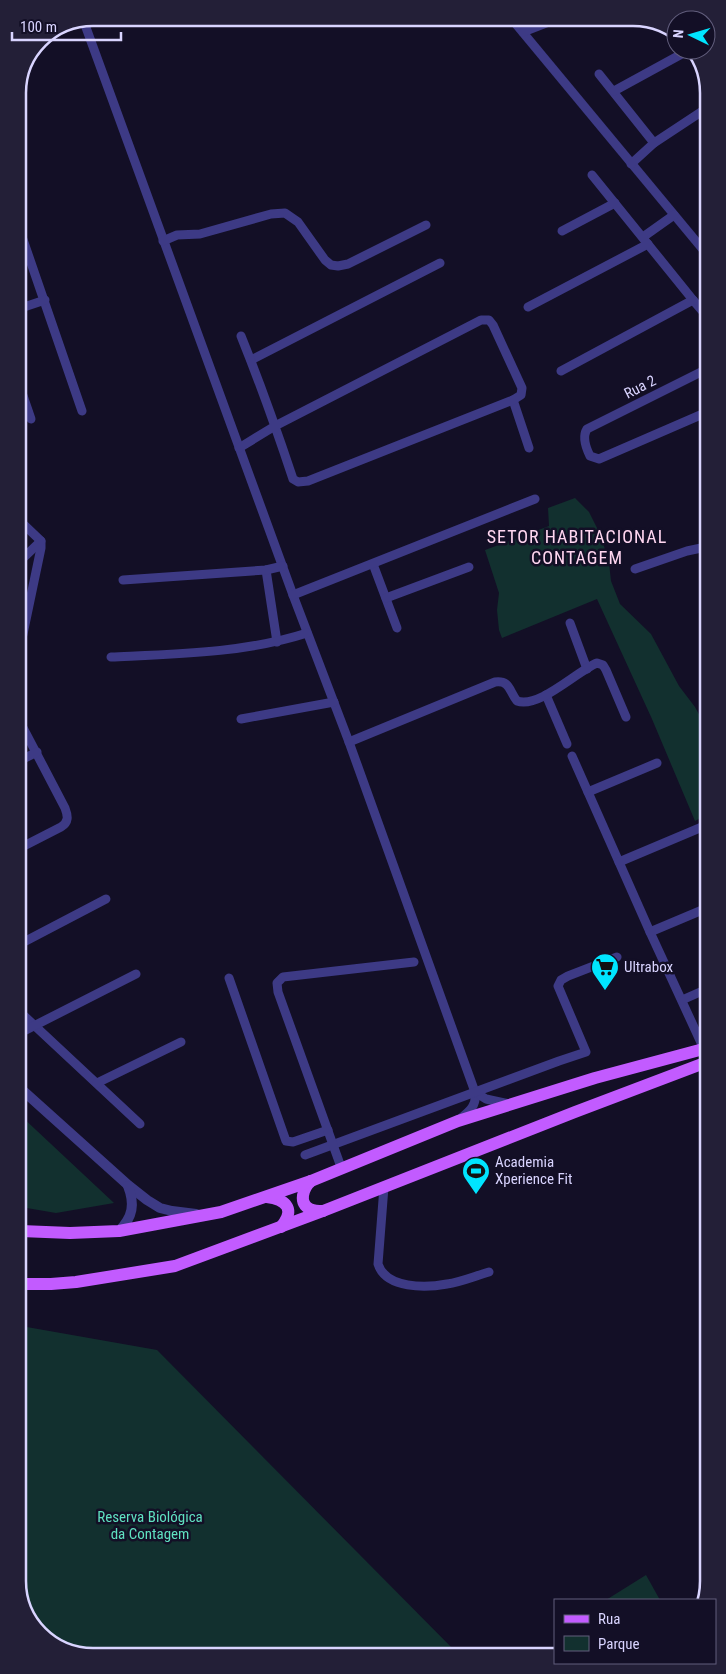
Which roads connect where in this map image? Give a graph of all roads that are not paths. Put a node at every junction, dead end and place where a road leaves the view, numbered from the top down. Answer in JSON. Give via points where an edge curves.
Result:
{"nodes":[{"id":1,"x":518,"y":26,"type":"edge"},
{"id":2,"x":539,"y":26,"type":"edge"},
{"id":3,"x":86,"y":27,"type":"edge"},
{"id":4,"x":523,"y":32,"type":"junction"},
{"id":5,"x":671,"y":60,"type":"edge"},
{"id":6,"x":599,"y":74,"type":"dead end"},
{"id":7,"x":614,"y":91,"type":"junction"},
{"id":8,"x":700,"y":113,"type":"edge"},
{"id":9,"x":654,"y":143,"type":"junction"},
{"id":10,"x":631,"y":164,"type":"junction"},
{"id":11,"x":592,"y":175,"type":"dead end"},
{"id":12,"x":615,"y":203,"type":"junction"},
{"id":13,"x":674,"y":215,"type":"junction"},
{"id":14,"x":426,"y":225,"type":"dead end"},
{"id":15,"x":562,"y":231,"type":"dead end"},
{"id":16,"x":163,"y":241,"type":"junction"},
{"id":17,"x":645,"y":241,"type":"junction"},
{"id":18,"x":700,"y":246,"type":"edge"},
{"id":19,"x":26,"y":247,"type":"edge"},
{"id":20,"x":440,"y":263,"type":"dead end"},
{"id":21,"x":45,"y":300,"type":"junction"},
{"id":22,"x":693,"y":300,"type":"junction"},
{"id":23,"x":26,"y":306,"type":"edge"},
{"id":24,"x":528,"y":307,"type":"dead end"},
{"id":25,"x":700,"y":308,"type":"edge"},
{"id":26,"x":241,"y":336,"type":"dead end"},
{"id":27,"x":250,"y":360,"type":"junction"},
{"id":28,"x":561,"y":371,"type":"dead end"},
{"id":29,"x":700,"y":372,"type":"edge"},
{"id":30,"x":513,"y":400,"type":"junction"},
{"id":31,"x":26,"y":404,"type":"edge"},
{"id":32,"x":82,"y":411,"type":"dead end"},
{"id":33,"x":700,"y":415,"type":"edge"},
{"id":34,"x":31,"y":419,"type":"dead end"},
{"id":35,"x":275,"y":426,"type":"junction"},
{"id":36,"x":239,"y":448,"type":"junction"},
{"id":37,"x":529,"y":448,"type":"dead end"},
{"id":38,"x":535,"y":499,"type":"dead end"},
{"id":39,"x":26,"y":527,"type":"edge"},
{"id":40,"x":41,"y":541,"type":"junction"},
{"id":41,"x":700,"y":548,"type":"edge"},
{"id":42,"x":26,"y":555,"type":"edge"},
{"id":43,"x":373,"y":564,"type":"junction"},
{"id":44,"x":283,"y":566,"type":"junction"},
{"id":45,"x":469,"y":567,"type":"dead end"},
{"id":46,"x":635,"y":569,"type":"dead end"},
{"id":47,"x":266,"y":570,"type":"junction"},
{"id":48,"x":123,"y":580,"type":"dead end"},
{"id":49,"x":293,"y":595,"type":"junction"},
{"id":50,"x":386,"y":598,"type":"junction"},
{"id":51,"x":26,"y":620,"type":"edge"},
{"id":52,"x":570,"y":623,"type":"dead end"},
{"id":53,"x":397,"y":628,"type":"dead end"},
{"id":54,"x":307,"y":633,"type":"junction"},
{"id":55,"x":277,"y":642,"type":"junction"},
{"id":56,"x":111,"y":657,"type":"dead end"},
{"id":57,"x":587,"y":669,"type":"junction"},
{"id":58,"x":546,"y":695,"type":"junction"},
{"id":59,"x":334,"y":702,"type":"junction"},
{"id":60,"x":626,"y":718,"type":"dead end"},
{"id":61,"x":240,"y":719,"type":"dead end"},
{"id":62,"x":26,"y":732,"type":"edge"},
{"id":63,"x":349,"y":742,"type":"junction"},
{"id":64,"x":567,"y":744,"type":"dead end"},
{"id":65,"x":37,"y":752,"type":"junction"},
{"id":66,"x":572,"y":756,"type":"dead end"},
{"id":67,"x":26,"y":758,"type":"edge"},
{"id":68,"x":657,"y":763,"type":"dead end"},
{"id":69,"x":588,"y":792,"type":"junction"},
{"id":70,"x":700,"y":828,"type":"edge"},
{"id":71,"x":26,"y":845,"type":"edge"},
{"id":72,"x":619,"y":862,"type":"junction"},
{"id":73,"x":106,"y":899,"type":"dead end"},
{"id":74,"x":700,"y":911,"type":"edge"},
{"id":75,"x":650,"y":932,"type":"junction"},
{"id":76,"x":26,"y":941,"type":"edge"},
{"id":77,"x":617,"y":957,"type":"dead end"},
{"id":78,"x":414,"y":962,"type":"dead end"},
{"id":79,"x":136,"y":974,"type":"dead end"},
{"id":80,"x":229,"y":978,"type":"dead end"},
{"id":81,"x":700,"y":992,"type":"edge"},
{"id":82,"x":682,"y":1000,"type":"junction"},
{"id":83,"x":26,"y":1017,"type":"edge"},
{"id":84,"x":35,"y":1025,"type":"junction"},
{"id":85,"x":26,"y":1030,"type":"edge"},
{"id":86,"x":700,"y":1040,"type":"edge"},
{"id":87,"x":181,"y":1042,"type":"dead end"},
{"id":88,"x":700,"y":1054,"type":"edge"},
{"id":89,"x":700,"y":1055,"type":"edge"},
{"id":90,"x":97,"y":1083,"type":"junction"},
{"id":91,"x":475,"y":1092,"type":"junction"},
{"id":92,"x":26,"y":1093,"type":"edge"},
{"id":93,"x":509,"y":1104,"type":"junction"},
{"id":94,"x":458,"y":1121,"type":"junction"},
{"id":95,"x":140,"y":1124,"type":"dead end"},
{"id":96,"x":328,"y":1130,"type":"junction"},
{"id":97,"x":333,"y":1145,"type":"junction"},
{"id":98,"x":305,"y":1155,"type":"dead end"},
{"id":99,"x":341,"y":1167,"type":"junction"},
{"id":100,"x":311,"y":1180,"type":"junction"},
{"id":101,"x":128,"y":1185,"type":"junction"},
{"id":102,"x":384,"y":1187,"type":"junction"},
{"id":103,"x":267,"y":1197,"type":"junction"},
{"id":104,"x":323,"y":1211,"type":"junction"},
{"id":105,"x":207,"y":1216,"type":"junction"},
{"id":106,"x":280,"y":1227,"type":"junction"},
{"id":107,"x":26,"y":1231,"type":"edge"},
{"id":108,"x":120,"y":1231,"type":"junction"},
{"id":109,"x":489,"y":1272,"type":"dead end"},
{"id":110,"x":26,"y":1284,"type":"edge"}],
"edges":[{"from":1,"to":4,"type":"street"},
{"from":2,"to":4,"type":"street"},
{"from":3,"to":16,"type":"street"},
{"from":4,"to":10,"type":"street"},
{"from":5,"to":7,"type":"street"},
{"from":6,"to":7,"type":"street"},
{"from":7,"to":9,"type":"street"},
{"from":8,"to":9,"type":"street"},
{"from":9,"to":10,"type":"street"},
{"from":10,"to":13,"type":"street"},
{"from":11,"to":12,"type":"street"},
{"from":12,"to":15,"type":"street"},
{"from":12,"to":17,"type":"street"},
{"from":13,"to":17,"type":"street"},
{"from":13,"to":18,"type":"street"},
{"from":14,"to":16,"type":"street","via":[[338,266],[325,260],[298,222],[278,213],[200,234],[177,235]]},
{"from":16,"to":36,"type":"street"},
{"from":17,"to":22,"type":"street"},
{"from":17,"to":24,"type":"street"},
{"from":19,"to":21,"type":"street"},
{"from":20,"to":27,"type":"street"},
{"from":21,"to":23,"type":"street"},
{"from":21,"to":32,"type":"street"},
{"from":22,"to":25,"type":"street"},
{"from":22,"to":28,"type":"street"},
{"from":26,"to":27,"type":"street"},
{"from":27,"to":35,"type":"street"},
{"from":29,"to":33,"type":"street","name":"Rua 2","via":[[587,429],[584,438],[588,452],[599,459]]},
{"from":30,"to":35,"type":"street","via":[[303,482],[293,478]]},
{"from":30,"to":35,"type":"street","via":[[521,395],[522,388],[493,324],[485,319]]},
{"from":30,"to":37,"type":"street"},
{"from":31,"to":34,"type":"street"},
{"from":35,"to":36,"type":"street"},
{"from":36,"to":44,"type":"street"},
{"from":38,"to":43,"type":"street"},
{"from":39,"to":40,"type":"street"},
{"from":40,"to":42,"type":"street"},
{"from":40,"to":51,"type":"street"},
{"from":41,"to":46,"type":"street"},
{"from":43,"to":49,"type":"street"},
{"from":43,"to":50,"type":"street"},
{"from":44,"to":47,"type":"street"},
{"from":44,"to":49,"type":"street"},
{"from":45,"to":50,"type":"street"},
{"from":47,"to":48,"type":"street"},
{"from":47,"to":55,"type":"street"},
{"from":49,"to":54,"type":"street"},
{"from":50,"to":53,"type":"street"},
{"from":52,"to":57,"type":"street"},
{"from":54,"to":55,"type":"street"},
{"from":54,"to":59,"type":"street"},
{"from":55,"to":56,"type":"street","via":[[192,653]]},
{"from":57,"to":58,"type":"street"},
{"from":57,"to":60,"type":"street","via":[[597,663],[603,665]]},
{"from":58,"to":63,"type":"street","via":[[521,702],[514,698],[508,684],[495,682]]},
{"from":58,"to":64,"type":"street"},
{"from":59,"to":61,"type":"street"},
{"from":59,"to":63,"type":"street"},
{"from":62,"to":65,"type":"street"},
{"from":63,"to":91,"type":"street"},
{"from":65,"to":67,"type":"street"},
{"from":65,"to":71,"type":"street","via":[[68,820]]},
{"from":66,"to":69,"type":"street"},
{"from":68,"to":69,"type":"street"},
{"from":69,"to":72,"type":"street"},
{"from":70,"to":72,"type":"street"},
{"from":72,"to":75,"type":"street"},
{"from":73,"to":76,"type":"street"},
{"from":74,"to":75,"type":"street"},
{"from":75,"to":82,"type":"street"},
{"from":77,"to":91,"type":"street","via":[[568,976],[558,986],[586,1052]]},
{"from":78,"to":96,"type":"street","via":[[283,977],[276,983]]},
{"from":79,"to":84,"type":"street"},
{"from":80,"to":96,"type":"street","via":[[286,1142]]},
{"from":81,"to":82,"type":"street"},
{"from":82,"to":86,"type":"street"},
{"from":83,"to":84,"type":"street"},
{"from":84,"to":85,"type":"street"},
{"from":84,"to":90,"type":"street"},
{"from":87,"to":90,"type":"street"},
{"from":88,"to":93,"type":"main road","via":[[595,1078]]},
{"from":89,"to":102,"type":"main road"},
{"from":90,"to":95,"type":"street"},
{"from":91,"to":93,"type":"street","via":[[486,1099]]},
{"from":91,"to":94,"type":"street","via":[[473,1107]]},
{"from":91,"to":97,"type":"street"},
{"from":92,"to":101,"type":"street"},
{"from":93,"to":94,"type":"main road"},
{"from":94,"to":99,"type":"main road"},
{"from":96,"to":97,"type":"street"},
{"from":97,"to":98,"type":"street"},
{"from":97,"to":99,"type":"street"},
{"from":99,"to":100,"type":"main road"},
{"from":100,"to":103,"type":"main road"},
{"from":100,"to":104,"type":"main road","via":[[304,1189],[304,1203],[312,1210]]},
{"from":101,"to":105,"type":"street","via":[[160,1208]]},
{"from":101,"to":108,"type":"street","via":[[132,1212]]},
{"from":102,"to":104,"type":"main road"},
{"from":102,"to":109,"type":"street","via":[[378,1264],[387,1278],[408,1285],[431,1286]]},
{"from":103,"to":105,"type":"main road"},
{"from":103,"to":106,"type":"main road","via":[[281,1200],[288,1210]]},
{"from":104,"to":106,"type":"main road"},
{"from":105,"to":108,"type":"main road"},
{"from":106,"to":110,"type":"main road","via":[[175,1266],[76,1282]]},
{"from":107,"to":108,"type":"main road"}]}
